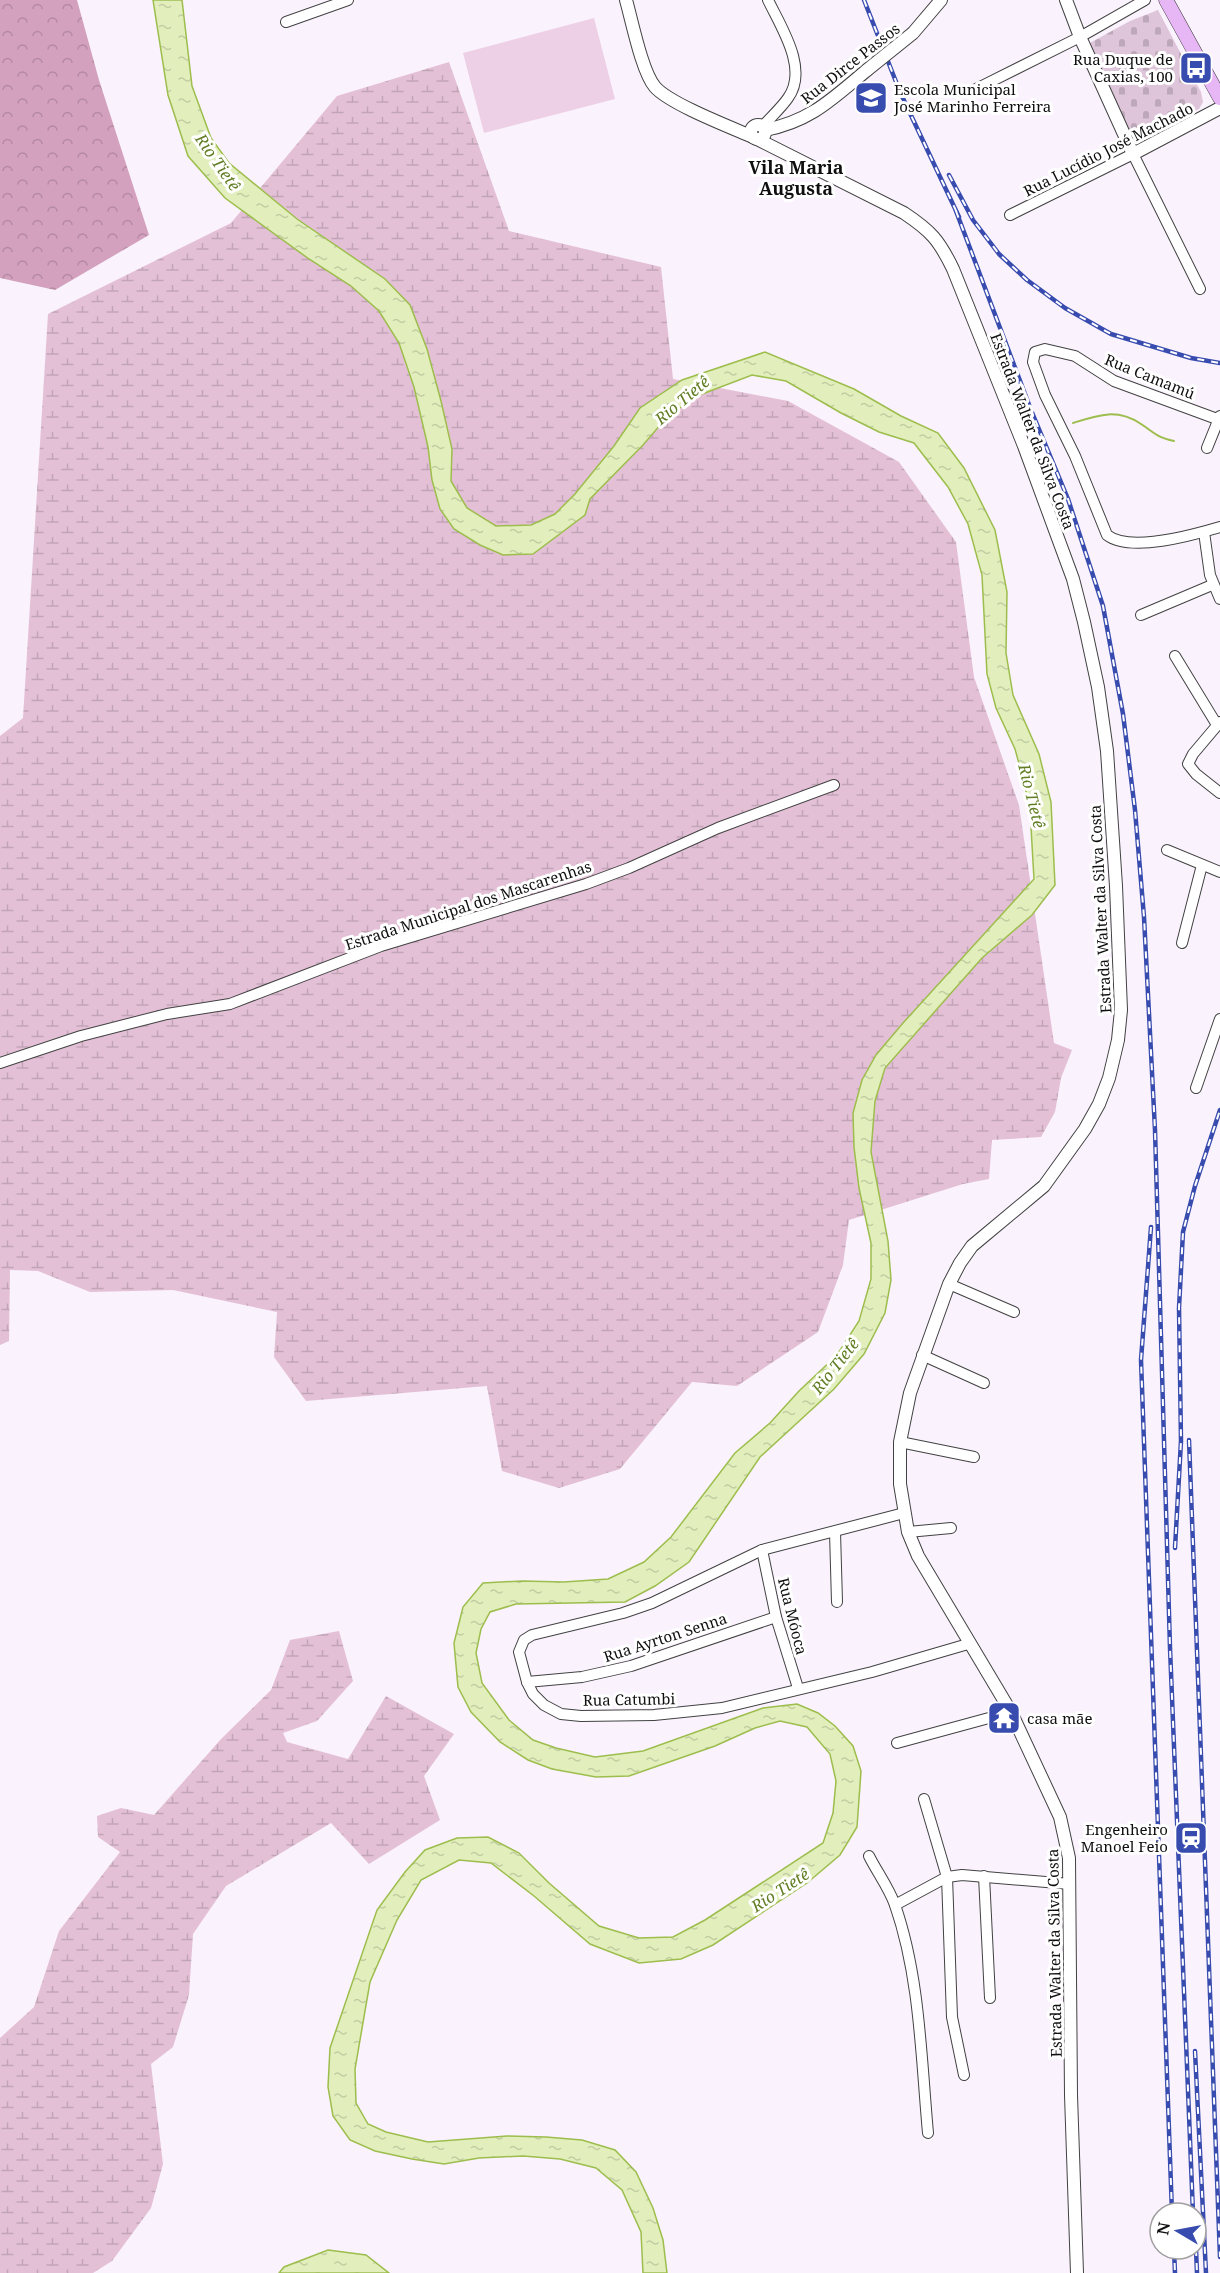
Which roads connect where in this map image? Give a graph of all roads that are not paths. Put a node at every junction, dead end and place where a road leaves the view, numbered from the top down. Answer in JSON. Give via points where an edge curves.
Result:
{"nodes":[{"id":1,"x":348,"y":0,"type":"edge"},
{"id":2,"x":626,"y":0,"type":"edge"},
{"id":3,"x":768,"y":0,"type":"edge"},
{"id":4,"x":940,"y":0,"type":"edge"},
{"id":5,"x":1066,"y":0,"type":"edge"},
{"id":6,"x":1145,"y":0,"type":"edge"},
{"id":7,"x":1166,"y":0,"type":"edge"},
{"id":8,"x":286,"y":22,"type":"dead end"},
{"id":9,"x":1080,"y":37,"type":"junction"},
{"id":10,"x":972,"y":91,"type":"dead end"},
{"id":11,"x":1220,"y":98,"type":"edge"},
{"id":12,"x":1220,"y":108,"type":"edge"},
{"id":13,"x":759,"y":132,"type":"junction"},
{"id":14,"x":1133,"y":154,"type":"junction"},
{"id":15,"x":1010,"y":215,"type":"dead end"},
{"id":16,"x":1200,"y":289,"type":"dead end"},
{"id":17,"x":1219,"y":418,"type":"edge"},
{"id":18,"x":1207,"y":448,"type":"dead end"},
{"id":19,"x":1220,"y":527,"type":"edge"},
{"id":20,"x":1204,"y":532,"type":"junction"},
{"id":21,"x":1212,"y":585,"type":"junction"},
{"id":22,"x":1220,"y":599,"type":"edge"},
{"id":23,"x":1142,"y":615,"type":"dead end"},
{"id":24,"x":1175,"y":656,"type":"dead end"},
{"id":25,"x":1219,"y":723,"type":"edge"},
{"id":26,"x":834,"y":785,"type":"dead end"},
{"id":27,"x":1220,"y":793,"type":"edge"},
{"id":28,"x":1167,"y":850,"type":"dead end"},
{"id":29,"x":1202,"y":865,"type":"junction"},
{"id":30,"x":1220,"y":872,"type":"edge"},
{"id":31,"x":1182,"y":943,"type":"dead end"},
{"id":32,"x":1218,"y":1024,"type":"edge"},
{"id":33,"x":0,"y":1063,"type":"edge"},
{"id":34,"x":1196,"y":1088,"type":"dead end"},
{"id":35,"x":949,"y":1284,"type":"junction"},
{"id":36,"x":1014,"y":1312,"type":"dead end"},
{"id":37,"x":922,"y":1355,"type":"junction"},
{"id":38,"x":984,"y":1383,"type":"dead end"},
{"id":39,"x":900,"y":1442,"type":"junction"},
{"id":40,"x":974,"y":1457,"type":"dead end"},
{"id":41,"x":904,"y":1513,"type":"junction"},
{"id":42,"x":951,"y":1528,"type":"dead end"},
{"id":43,"x":835,"y":1532,"type":"junction"},
{"id":44,"x":908,"y":1532,"type":"junction"},
{"id":45,"x":762,"y":1550,"type":"junction"},
{"id":46,"x":837,"y":1602,"type":"dead end"},
{"id":47,"x":776,"y":1617,"type":"junction"},
{"id":48,"x":968,"y":1644,"type":"junction"},
{"id":49,"x":527,"y":1682,"type":"junction"},
{"id":50,"x":798,"y":1688,"type":"junction"},
{"id":51,"x":1011,"y":1712,"type":"junction"},
{"id":52,"x":897,"y":1743,"type":"dead end"},
{"id":53,"x":924,"y":1799,"type":"dead end"},
{"id":54,"x":869,"y":1856,"type":"dead end"},
{"id":55,"x":984,"y":1876,"type":"junction"},
{"id":56,"x":947,"y":1877,"type":"junction"},
{"id":57,"x":1070,"y":1884,"type":"junction"},
{"id":58,"x":895,"y":1905,"type":"junction"},
{"id":59,"x":990,"y":1998,"type":"dead end"},
{"id":60,"x":964,"y":2075,"type":"dead end"},
{"id":61,"x":928,"y":2133,"type":"dead end"},
{"id":62,"x":1077,"y":2273,"type":"edge"}],
"edges":[{"from":1,"to":8,"type":"street"},
{"from":2,"to":13,"type":"street","via":[[655,87],[671,99],[728,126]]},
{"from":3,"to":13,"type":"street","via":[[790,46],[795,83],[789,97]]},
{"from":4,"to":13,"type":"street","name":"Rua Dirce Passos","bridge":true,"via":[[913,33],[808,116]]},
{"from":5,"to":9,"type":"street"},
{"from":6,"to":9,"type":"street"},
{"from":7,"to":11,"type":"main road"},
{"from":9,"to":10,"type":"street"},
{"from":9,"to":14,"type":"street"},
{"from":12,"to":14,"type":"street","name":"Rua Lucídio José Machado"},
{"from":13,"to":35,"type":"street","name":"Estrada Walter da Silva Costa","via":[[778,150],[904,213],[925,227],[941,245],[1024,446],[1073,579],[1098,687],[1107,751],[1121,1010],[1109,1078],[1085,1129],[1044,1186],[972,1246]]},
{"from":14,"to":15,"type":"street","name":"Rua Lucídio José Machado"},
{"from":14,"to":16,"type":"street"},
{"from":17,"to":18,"type":"street"},
{"from":17,"to":20,"type":"street","name":"Rua Camamú","via":[[1114,381],[1075,356],[1046,349],[1035,352],[1032,362],[1037,377],[1107,535],[1121,542],[1151,542]]},
{"from":19,"to":20,"type":"street"},
{"from":20,"to":21,"type":"street"},
{"from":21,"to":22,"type":"street"},
{"from":21,"to":23,"type":"street"},
{"from":24,"to":25,"type":"street"},
{"from":25,"to":27,"type":"street","via":[[1189,760],[1196,774]]},
{"from":26,"to":33,"type":"street","name":"Estrada Municipal dos Mascarenhas","via":[[718,828],[586,884],[381,946],[230,1004],[81,1036]]},
{"from":28,"to":29,"type":"street"},
{"from":29,"to":30,"type":"street"},
{"from":29,"to":31,"type":"street"},
{"from":32,"to":34,"type":"street"},
{"from":35,"to":36,"type":"street"},
{"from":35,"to":37,"type":"street","name":"Estrada Walter da Silva Costa"},
{"from":37,"to":38,"type":"street"},
{"from":37,"to":39,"type":"street","name":"Estrada Walter da Silva Costa"},
{"from":39,"to":40,"type":"street"},
{"from":39,"to":41,"type":"street","name":"Estrada Walter da Silva Costa"},
{"from":41,"to":43,"type":"street","name":"Rua Catumbi"},
{"from":41,"to":44,"type":"street","name":"Estrada Walter da Silva Costa"},
{"from":42,"to":44,"type":"street"},
{"from":43,"to":45,"type":"street","name":"Rua Catumbi"},
{"from":43,"to":46,"type":"street"},
{"from":44,"to":48,"type":"street","name":"Estrada Walter da Silva Costa"},
{"from":45,"to":47,"type":"street","name":"Rua Móoca"},
{"from":45,"to":49,"type":"street","name":"Rua Catumbi","via":[[652,1603],[532,1635],[524,1640],[519,1652]]},
{"from":47,"to":49,"type":"street","name":"Rua Ayrton Senna","via":[[631,1666],[582,1677]]},
{"from":47,"to":50,"type":"street","name":"Rua Móoca"},
{"from":48,"to":50,"type":"street","name":"Rua Catumbi","via":[[872,1672]]},
{"from":48,"to":51,"type":"street","name":"Estrada Walter da Silva Costa"},
{"from":49,"to":50,"type":"street","name":"Rua Catumbi","via":[[544,1705],[561,1714],[581,1716],[693,1712]]},
{"from":51,"to":52,"type":"street"},
{"from":51,"to":57,"type":"street","name":"Estrada Walter da Silva Costa","via":[[1060,1817],[1068,1847]]},
{"from":53,"to":56,"type":"street"},
{"from":54,"to":58,"type":"street"},
{"from":55,"to":56,"type":"street"},
{"from":55,"to":57,"type":"street"},
{"from":55,"to":59,"type":"street"},
{"from":56,"to":58,"type":"street"},
{"from":56,"to":60,"type":"street","via":[[952,2016]]},
{"from":57,"to":62,"type":"street","name":"Estrada Walter da Silva Costa"},
{"from":58,"to":61,"type":"street","via":[[916,2002]]}]}
